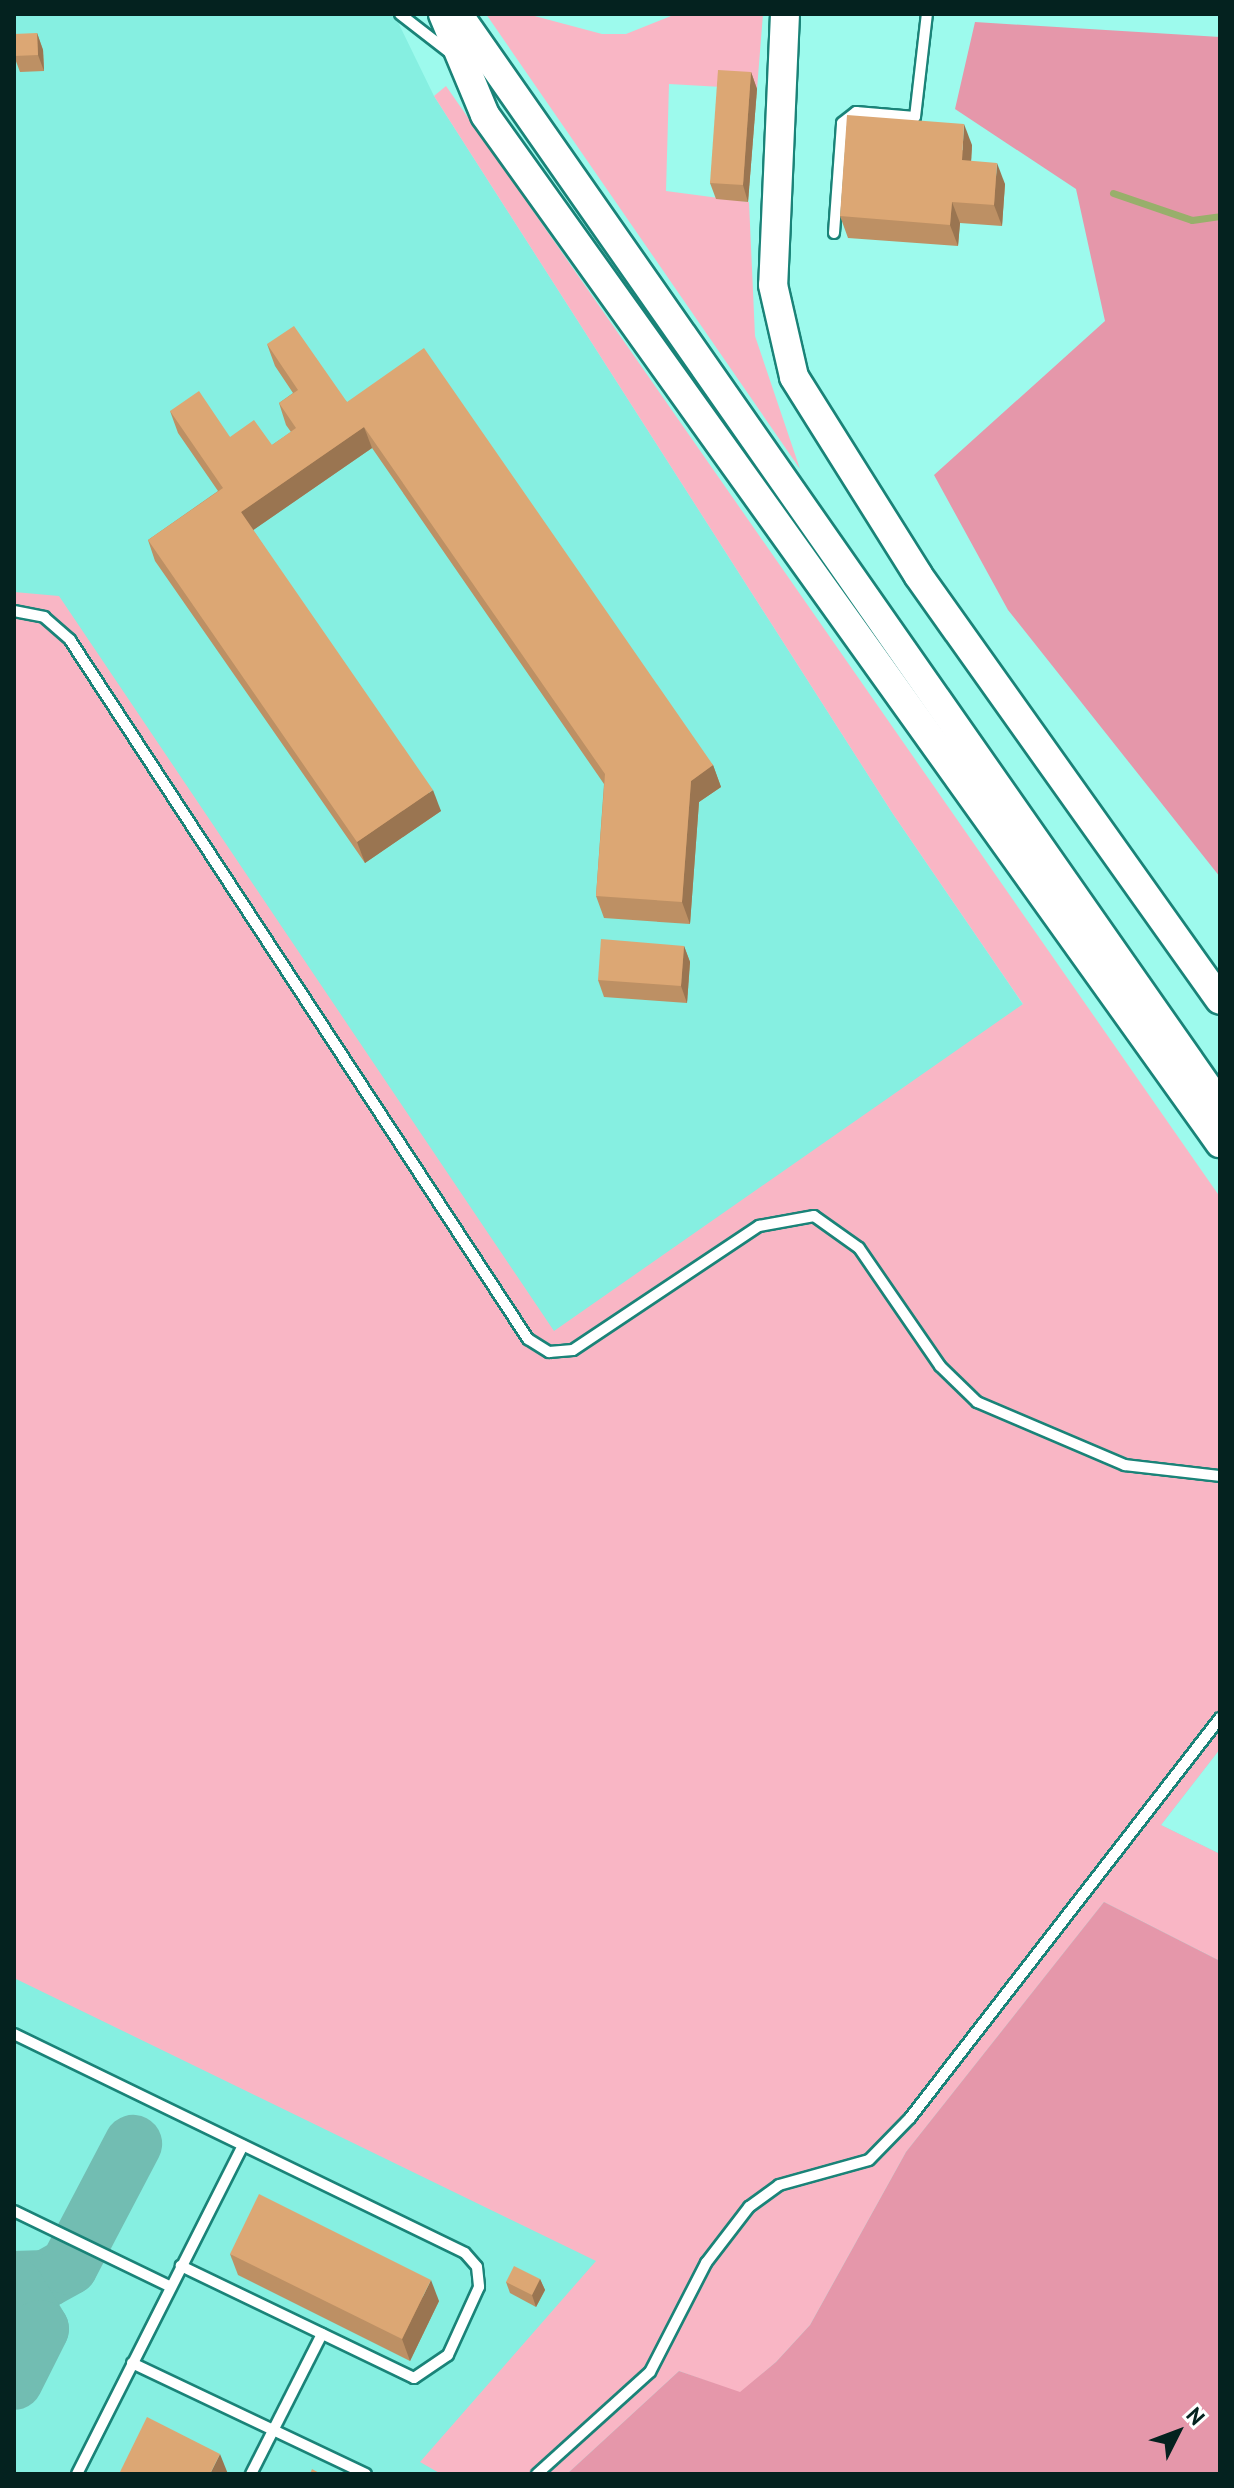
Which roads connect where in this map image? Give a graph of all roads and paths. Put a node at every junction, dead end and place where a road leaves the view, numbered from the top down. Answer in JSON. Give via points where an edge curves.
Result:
{"nodes":[{"id":1,"x":400,"y":14,"type":"edge"},
{"id":2,"x":443,"y":14,"type":"edge"},
{"id":3,"x":458,"y":14,"type":"edge"},
{"id":4,"x":785,"y":14,"type":"edge"},
{"id":5,"x":927,"y":14,"type":"edge"},
{"id":6,"x":460,"y":62,"type":"junction"},
{"id":7,"x":834,"y":233,"type":"dead end"},
{"id":8,"x":14,"y":611,"type":"edge"},
{"id":9,"x":1220,"y":1000,"type":"edge"},
{"id":10,"x":1220,"y":1105,"type":"edge"},
{"id":11,"x":1220,"y":1143,"type":"edge"},
{"id":12,"x":1220,"y":1476,"type":"edge"},
{"id":13,"x":1220,"y":1718,"type":"edge"},
{"id":14,"x":14,"y":2034,"type":"edge"},
{"id":15,"x":243,"y":2146,"type":"junction"},
{"id":16,"x":14,"y":2211,"type":"edge"},
{"id":17,"x":181,"y":2266,"type":"junction"},
{"id":18,"x":171,"y":2287,"type":"junction"},
{"id":19,"x":322,"y":2334,"type":"junction"},
{"id":20,"x":132,"y":2363,"type":"junction"},
{"id":21,"x":275,"y":2428,"type":"junction"},
{"id":22,"x":77,"y":2474,"type":"edge"},
{"id":23,"x":251,"y":2474,"type":"edge"},
{"id":24,"x":366,"y":2474,"type":"edge"},
{"id":25,"x":537,"y":2474,"type":"edge"}],
"edges":[{"from":1,"to":6,"type":"lane"},
{"from":2,"to":6,"type":"main road"},
{"from":3,"to":10,"type":"main road"},
{"from":4,"to":9,"type":"main road","via":[[773,285],[804,401],[918,575]]},
{"from":5,"to":7,"type":"lane","via":[[915,117],[856,112],[842,123]]},
{"from":6,"to":11,"type":"main road","via":[[485,115]]},
{"from":8,"to":12,"type":"lane","via":[[44,617],[70,640],[528,1339],[549,1352],[573,1350],[759,1226],[814,1216],[859,1248],[940,1366],[977,1402],[1125,1465]]},
{"from":13,"to":25,"type":"lane","via":[[900,2128],[869,2160],[779,2185],[749,2207],[706,2263],[650,2372]]},
{"from":14,"to":15,"type":"lane"},
{"from":15,"to":17,"type":"lane"},
{"from":15,"to":19,"type":"lane","via":[[465,2253],[477,2267],[475,2303],[448,2355],[427,2376],[414,2378]]},
{"from":16,"to":18,"type":"lane"},
{"from":17,"to":18,"type":"lane"},
{"from":17,"to":19,"type":"lane"},
{"from":18,"to":20,"type":"lane"},
{"from":19,"to":21,"type":"lane"},
{"from":20,"to":21,"type":"lane"},
{"from":20,"to":22,"type":"lane"},
{"from":21,"to":23,"type":"lane"},
{"from":21,"to":24,"type":"lane"}]}
